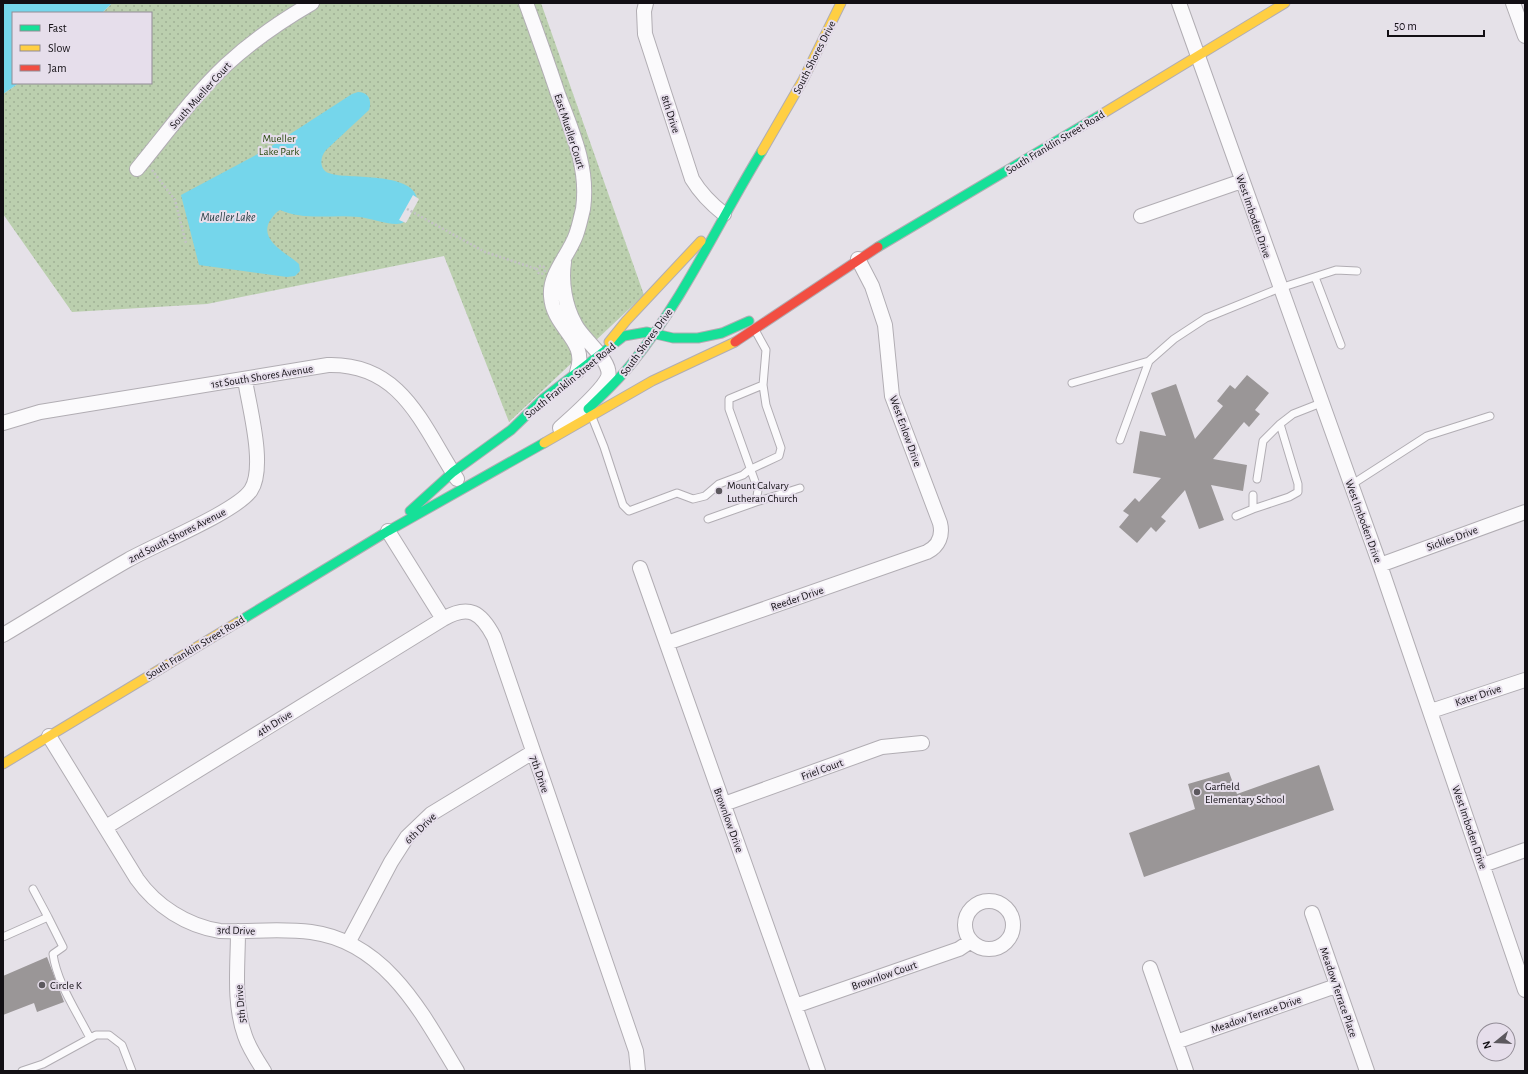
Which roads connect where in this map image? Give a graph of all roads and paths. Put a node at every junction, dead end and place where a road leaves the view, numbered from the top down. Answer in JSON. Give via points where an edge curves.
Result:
{"nodes":[{"id":1,"x":312,"y":3,"type":"edge"},
{"id":2,"x":526,"y":3,"type":"edge"},
{"id":3,"x":646,"y":3,"type":"edge"},
{"id":4,"x":841,"y":3,"type":"edge"},
{"id":5,"x":1179,"y":3,"type":"edge"},
{"id":6,"x":1284,"y":3,"type":"edge"},
{"id":7,"x":1513,"y":3,"type":"edge"},
{"id":8,"x":1525,"y":36,"type":"edge"},
{"id":9,"x":1198,"y":54,"type":"junction"},
{"id":10,"x":137,"y":169,"type":"dead end"},
{"id":11,"x":158,"y":177,"type":"dead end"},
{"id":12,"x":1242,"y":181,"type":"junction"},
{"id":13,"x":407,"y":209,"type":"dead end"},
{"id":14,"x":724,"y":214,"type":"junction"},
{"id":15,"x":1141,"y":216,"type":"dead end"},
{"id":16,"x":186,"y":242,"type":"dead end"},
{"id":17,"x":858,"y":259,"type":"junction"},
{"id":18,"x":564,"y":260,"type":"junction"},
{"id":19,"x":537,"y":269,"type":"dead end"},
{"id":20,"x":1357,"y":271,"type":"dead end"},
{"id":21,"x":1315,"y":277,"type":"junction"},
{"id":22,"x":824,"y":280,"type":"junction"},
{"id":23,"x":1280,"y":288,"type":"junction"},
{"id":24,"x":672,"y":307,"type":"junction"},
{"id":25,"x":754,"y":330,"type":"junction"},
{"id":26,"x":655,"y":334,"type":"junction"},
{"id":27,"x":682,"y":338,"type":"junction"},
{"id":28,"x":1341,"y":345,"type":"dead end"},
{"id":29,"x":599,"y":354,"type":"junction"},
{"id":30,"x":1149,"y":361,"type":"junction"},
{"id":31,"x":577,"y":372,"type":"junction"},
{"id":32,"x":245,"y":380,"type":"junction"},
{"id":33,"x":1072,"y":382,"type":"dead end"},
{"id":34,"x":763,"y":385,"type":"junction"},
{"id":35,"x":1321,"y":403,"type":"junction"},
{"id":36,"x":592,"y":416,"type":"junction"},
{"id":37,"x":1490,"y":416,"type":"dead end"},
{"id":38,"x":3,"y":423,"type":"edge"},
{"id":39,"x":1280,"y":424,"type":"junction"},
{"id":40,"x":1120,"y":440,"type":"dead end"},
{"id":41,"x":540,"y":448,"type":"junction"},
{"id":42,"x":749,"y":470,"type":"junction"},
{"id":43,"x":453,"y":472,"type":"junction"},
{"id":44,"x":1257,"y":479,"type":"dead end"},
{"id":45,"x":1351,"y":485,"type":"junction"},
{"id":46,"x":800,"y":488,"type":"dead end"},
{"id":47,"x":464,"y":490,"type":"junction"},
{"id":48,"x":1253,"y":495,"type":"dead end"},
{"id":49,"x":756,"y":502,"type":"junction"},
{"id":50,"x":1253,"y":509,"type":"junction"},
{"id":51,"x":1525,"y":512,"type":"edge"},
{"id":52,"x":1236,"y":516,"type":"dead end"},
{"id":53,"x":708,"y":519,"type":"dead end"},
{"id":54,"x":388,"y":531,"type":"junction"},
{"id":55,"x":927,"y":552,"type":"joint"},
{"id":56,"x":1380,"y":565,"type":"junction"},
{"id":57,"x":640,"y":568,"type":"dead end"},
{"id":58,"x":443,"y":619,"type":"junction"},
{"id":59,"x":3,"y":635,"type":"edge"},
{"id":60,"x":667,"y":643,"type":"junction"},
{"id":61,"x":1525,"y":680,"type":"edge"},
{"id":62,"x":1431,"y":711,"type":"junction"},
{"id":63,"x":49,"y":736,"type":"junction"},
{"id":64,"x":922,"y":743,"type":"dead end"},
{"id":65,"x":533,"y":752,"type":"junction"},
{"id":66,"x":4,"y":762,"type":"edge"},
{"id":67,"x":724,"y":804,"type":"junction"},
{"id":68,"x":106,"y":827,"type":"junction"},
{"id":69,"x":1525,"y":850,"type":"edge"},
{"id":70,"x":1483,"y":865,"type":"junction"},
{"id":71,"x":33,"y":889,"type":"dead end"},
{"id":72,"x":1312,"y":913,"type":"dead end"},
{"id":73,"x":48,"y":917,"type":"junction"},
{"id":74,"x":238,"y":931,"type":"junction"},
{"id":75,"x":3,"y":936,"type":"edge"},
{"id":76,"x":971,"y":941,"type":"dead end"},
{"id":77,"x":348,"y":943,"type":"junction"},
{"id":78,"x":1150,"y":968,"type":"dead end"},
{"id":79,"x":1336,"y":986,"type":"junction"},
{"id":80,"x":1525,"y":990,"type":"edge"},
{"id":81,"x":795,"y":1006,"type":"junction"},
{"id":82,"x":90,"y":1038,"type":"junction"},
{"id":83,"x":1176,"y":1042,"type":"junction"},
{"id":84,"x":22,"y":1071,"type":"edge"},
{"id":85,"x":132,"y":1071,"type":"edge"},
{"id":86,"x":264,"y":1071,"type":"edge"},
{"id":87,"x":457,"y":1071,"type":"edge"},
{"id":88,"x":638,"y":1071,"type":"edge"},
{"id":89,"x":818,"y":1071,"type":"edge"},
{"id":90,"x":1186,"y":1071,"type":"edge"},
{"id":91,"x":1367,"y":1071,"type":"edge"}],
"edges":[{"from":1,"to":10,"type":"street","name":"South Mueller Court","via":[[255,40],[225,66],[190,103]]},
{"from":2,"to":18,"type":"street","name":"East Mueller Court","via":[[582,165],[583,208],[576,235]]},
{"from":3,"to":14,"type":"street","name":"8th Drive","via":[[645,34],[692,179],[708,202]]},
{"from":4,"to":14,"type":"street","name":"South Shores Drive","via":[[789,106]]},
{"from":5,"to":9,"type":"street","name":"West Imboden Drive"},
{"from":6,"to":9,"type":"street","name":"South Franklin Street Road"},
{"from":7,"to":8,"type":"street"},
{"from":9,"to":12,"type":"street","name":"West Imboden Drive"},
{"from":9,"to":17,"type":"street","name":"South Franklin Street Road","via":[[1028,159]]},
{"from":11,"to":16,"type":"path","via":[[175,200]]},
{"from":12,"to":15,"type":"street"},
{"from":12,"to":23,"type":"street","name":"West Imboden Drive"},
{"from":13,"to":19,"type":"path","via":[[485,252]]},
{"from":14,"to":24,"type":"street","name":"South Shores Drive"},
{"from":14,"to":29,"type":"street","name":"South Shores Drive"},
{"from":17,"to":22,"type":"street","name":"South Franklin Street Road"},
{"from":17,"to":55,"type":"street","name":"West Enlow Drive","via":[[872,286],[885,325],[892,396],[940,526],[939,541]]},
{"from":18,"to":29,"type":"street","name":"East Mueller Court","via":[[564,288],[571,316],[579,331]]},
{"from":18,"to":31,"type":"street","name":"East Mueller Court","via":[[552,283],[551,298],[558,320],[578,348],[580,361]]},
{"from":20,"to":21,"type":"lane","via":[[1336,270]]},
{"from":21,"to":23,"type":"lane"},
{"from":21,"to":28,"type":"lane"},
{"from":22,"to":25,"type":"street","name":"South Franklin Street Road"},
{"from":22,"to":27,"type":"street","name":"South Franklin Street Road","via":[[722,333]]},
{"from":23,"to":30,"type":"lane","via":[[1206,318],[1174,339]]},
{"from":23,"to":35,"type":"street","name":"West Imboden Drive"},
{"from":24,"to":26,"type":"street","name":"South Shores Drive"},
{"from":24,"to":27,"type":"street","via":[[670,326]]},
{"from":25,"to":34,"type":"lane","via":[[766,350]]},
{"from":25,"to":36,"type":"street","name":"South Franklin Street Road","via":[[712,355],[652,381]]},
{"from":26,"to":27,"type":"street","name":"South Franklin Street Road"},
{"from":26,"to":29,"type":"street","name":"South Franklin Street Road","via":[[632,334]]},
{"from":26,"to":41,"type":"street","name":"South Shores Drive","via":[[605,394]]},
{"from":29,"to":31,"type":"street","name":"South Franklin Street Road"},
{"from":29,"to":41,"type":"street","name":"East Mueller Court","via":[[608,366],[609,372],[604,384]]},
{"from":30,"to":33,"type":"lane"},
{"from":30,"to":40,"type":"lane"},
{"from":31,"to":43,"type":"street","name":"South Franklin Street Road","via":[[544,398],[511,430]]},
{"from":32,"to":38,"type":"street","name":"1st South Shores Avenue","via":[[40,412]]},
{"from":32,"to":43,"type":"street","name":"1st South Shores Avenue","via":[[328,365],[350,367],[375,374],[398,390],[409,403]]},
{"from":32,"to":59,"type":"street","name":"2nd South Shores Avenue","via":[[258,462],[252,490],[227,509],[129,559]]},
{"from":34,"to":42,"type":"lane","via":[[766,405],[782,448],[779,456]]},
{"from":34,"to":42,"type":"lane","via":[[729,399],[729,409]]},
{"from":35,"to":39,"type":"lane","via":[[1293,414]]},
{"from":35,"to":45,"type":"street","name":"West Imboden Drive"},
{"from":36,"to":41,"type":"street","name":"South Franklin Street Road"},
{"from":36,"to":42,"type":"lane","via":[[623,505],[629,511],[677,493],[693,499],[705,496],[719,484],[743,476]]},
{"from":37,"to":45,"type":"lane","via":[[1428,436]]},
{"from":39,"to":44,"type":"lane","via":[[1263,441]]},
{"from":39,"to":50,"type":"lane","via":[[1298,484],[1298,492]]},
{"from":41,"to":47,"type":"street","name":"South Franklin Street Road"},
{"from":42,"to":49,"type":"lane","via":[[758,490]]},
{"from":43,"to":47,"type":"street","name":"1st South Shores Avenue"},
{"from":43,"to":54,"type":"street","name":"South Franklin Street Road"},
{"from":45,"to":56,"type":"street","name":"West Imboden Drive"},
{"from":46,"to":49,"type":"lane"},
{"from":47,"to":54,"type":"street","name":"South Franklin Street Road"},
{"from":48,"to":50,"type":"lane"},
{"from":49,"to":53,"type":"lane"},
{"from":50,"to":52,"type":"lane"},
{"from":51,"to":56,"type":"street","name":"Sickles Drive"},
{"from":54,"to":58,"type":"street"},
{"from":54,"to":63,"type":"street","name":"South Franklin Street Road"},
{"from":55,"to":60,"type":"street","name":"Reeder Drive"},
{"from":56,"to":62,"type":"street","name":"West Imboden Drive"},
{"from":57,"to":60,"type":"street","name":"Brownlow Drive"},
{"from":58,"to":65,"type":"street","name":"7th Drive","via":[[463,611],[471,612],[483,619],[498,646]]},
{"from":58,"to":68,"type":"street","name":"4th Drive"},
{"from":60,"to":67,"type":"street","name":"Brownlow Drive"},
{"from":61,"to":62,"type":"street","name":"Kater Drive"},
{"from":62,"to":70,"type":"street","name":"West Imboden Drive"},
{"from":63,"to":66,"type":"street","name":"South Franklin Street Road"},
{"from":63,"to":68,"type":"street","name":"3rd Drive"},
{"from":64,"to":67,"type":"street","name":"Friel Court","via":[[882,747]]},
{"from":65,"to":77,"type":"street","name":"6th Drive","via":[[432,814],[407,837]]},
{"from":65,"to":88,"type":"street","name":"7th Drive","via":[[636,1052]]},
{"from":67,"to":81,"type":"street","name":"Brownlow Drive"},
{"from":68,"to":74,"type":"street","name":"3rd Drive","via":[[137,879],[154,898],[196,925],[208,929]]},
{"from":69,"to":70,"type":"street"},
{"from":70,"to":80,"type":"street","name":"West Imboden Drive"},
{"from":71,"to":73,"type":"lane"},
{"from":72,"to":79,"type":"street","name":"Meadow Terrace Place"},
{"from":73,"to":75,"type":"lane"},
{"from":73,"to":82,"type":"lane","via":[[63,947],[55,951],[53,960]]},
{"from":74,"to":77,"type":"street","name":"3rd Drive","via":[[312,932]]},
{"from":74,"to":86,"type":"street","name":"5th Drive","via":[[240,1016],[248,1044]]},
{"from":76,"to":81,"type":"street","name":"Brownlow Court","via":[[959,949]]},
{"from":77,"to":87,"type":"street","name":"3rd Drive","via":[[380,964],[406,990]]},
{"from":78,"to":83,"type":"street"},
{"from":79,"to":83,"type":"street","name":"Meadow Terrace Drive"},
{"from":79,"to":91,"type":"street","name":"Meadow Terrace Place"},
{"from":81,"to":89,"type":"street","name":"Brownlow Drive"},
{"from":82,"to":84,"type":"lane","via":[[43,1064]]},
{"from":82,"to":85,"type":"lane","via":[[96,1035],[109,1035],[122,1045]]},
{"from":83,"to":90,"type":"street"}]}
